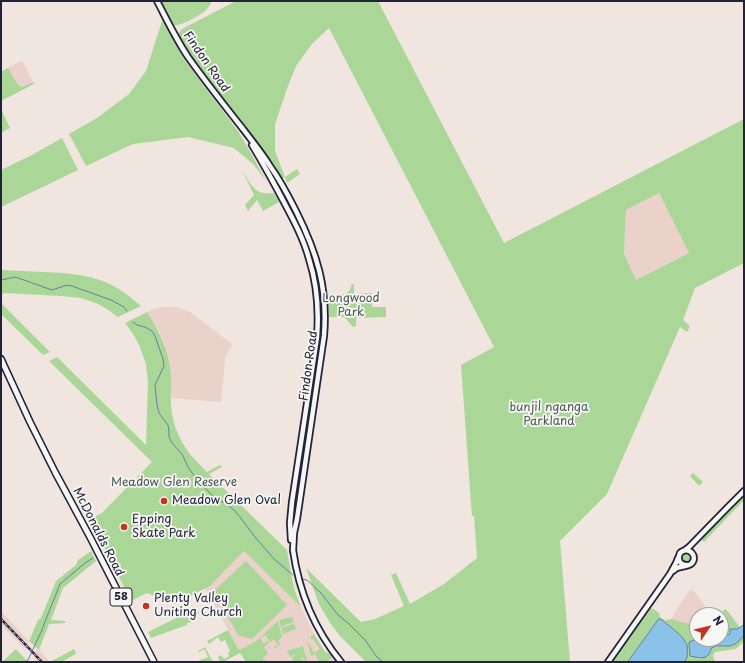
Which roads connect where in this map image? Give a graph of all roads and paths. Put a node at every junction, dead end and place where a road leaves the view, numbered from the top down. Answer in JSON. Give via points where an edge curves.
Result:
{"nodes":[{"id":1,"x":157,"y":1,"type":"edge"},
{"id":2,"x":244,"y":131,"type":"junction"},
{"id":3,"x":282,"y":184,"type":"junction"},
{"id":4,"x":276,"y":187,"type":"junction"},
{"id":5,"x":309,"y":238,"type":"junction"},
{"id":6,"x":303,"y":240,"type":"junction"},
{"id":7,"x":1,"y":363,"type":"edge"},
{"id":8,"x":313,"y":369,"type":"junction"},
{"id":9,"x":319,"y":370,"type":"junction"},
{"id":10,"x":300,"y":474,"type":"junction"},
{"id":11,"x":744,"y":491,"type":"edge"},
{"id":12,"x":296,"y":522,"type":"junction"},
{"id":13,"x":290,"y":523,"type":"junction"},
{"id":14,"x":698,"y":538,"type":"junction"},
{"id":15,"x":685,"y":550,"type":"junction"},
{"id":16,"x":293,"y":551,"type":"junction"},
{"id":17,"x":693,"y":555,"type":"junction"},
{"id":18,"x":678,"y":558,"type":"junction"},
{"id":19,"x":687,"y":566,"type":"junction"},
{"id":20,"x":670,"y":574,"type":"junction"},
{"id":21,"x":152,"y":662,"type":"edge"},
{"id":22,"x":341,"y":662,"type":"edge"},
{"id":23,"x":608,"y":662,"type":"edge"}],
"edges":[{"from":1,"to":2,"type":"main road","name":"Findon Road","via":[[185,53]]},
{"from":2,"to":3,"type":"main road","name":"Findon Road"},
{"from":2,"to":4,"type":"main road","name":"Findon Road"},
{"from":3,"to":4,"type":"main road"},
{"from":3,"to":5,"type":"main road","name":"Findon Road"},
{"from":4,"to":6,"type":"main road","name":"Findon Road"},
{"from":5,"to":6,"type":"main road"},
{"from":5,"to":9,"type":"main road","name":"Findon Road","via":[[318,264],[324,298],[324,330]]},
{"from":6,"to":8,"type":"main road","name":"Findon Road","via":[[314,276],[318,305],[318,331]]},
{"from":7,"to":21,"type":"main road","name":"McDonalds Road","number":"58","via":[[74,512]]},
{"from":8,"to":9,"type":"main road"},
{"from":8,"to":10,"type":"main road","name":"Findon Road"},
{"from":9,"to":10,"type":"main road","name":"Findon Road"},
{"from":10,"to":12,"type":"main road","name":"Findon Road"},
{"from":10,"to":13,"type":"main road","name":"Findon Road","via":[[294,492]]},
{"from":11,"to":14,"type":"main road"},
{"from":12,"to":13,"type":"main road","via":[[293,525]]},
{"from":12,"to":16,"type":"main road","name":"Findon Road"},
{"from":13,"to":16,"type":"main road","name":"Findon Road"},
{"from":14,"to":15,"type":"main road"},
{"from":14,"to":17,"type":"main road"},
{"from":15,"to":17,"type":"main road"},
{"from":15,"to":18,"type":"main road"},
{"from":16,"to":22,"type":"main road","name":"Findon Road","via":[[298,580],[310,615]]},
{"from":17,"to":19,"type":"main road","via":[[693,562]]},
{"from":18,"to":19,"type":"main road"},
{"from":18,"to":20,"type":"main road"},
{"from":19,"to":20,"type":"main road","via":[[680,567]]},
{"from":20,"to":23,"type":"main road"}]}
